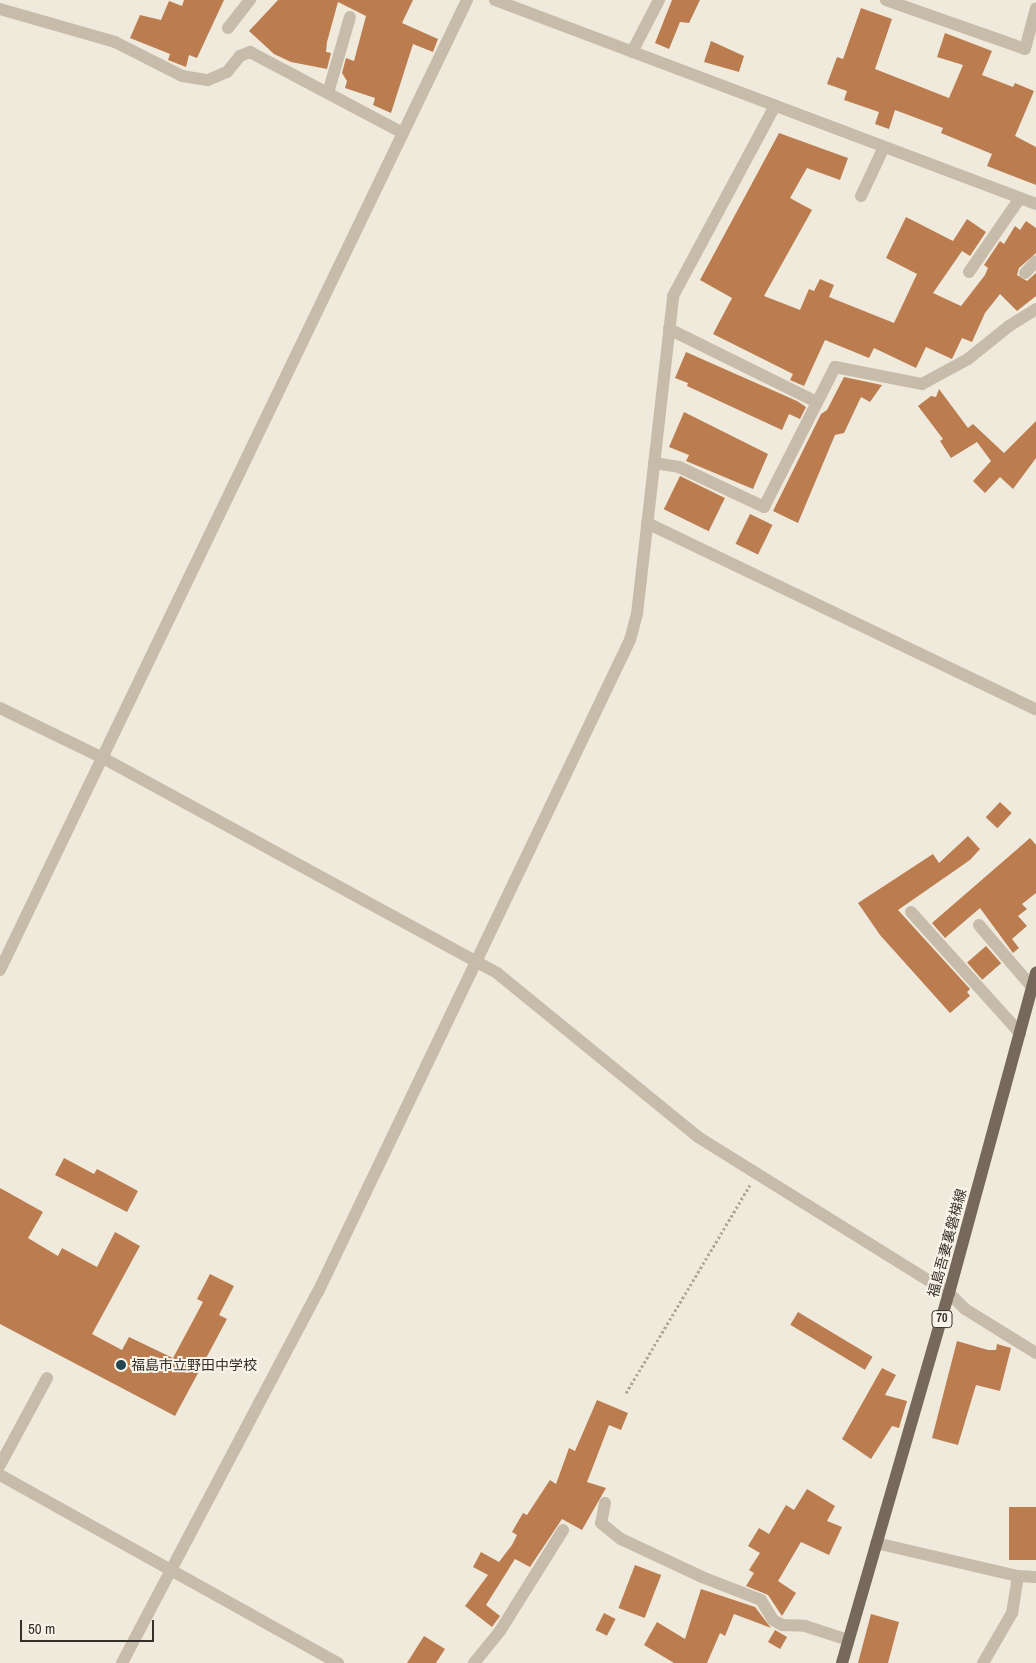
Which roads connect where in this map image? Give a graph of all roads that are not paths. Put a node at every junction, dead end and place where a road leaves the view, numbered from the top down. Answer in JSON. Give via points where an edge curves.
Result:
{"nodes":[{"id":1,"x":250,"y":0,"type":"edge"},
{"id":2,"x":467,"y":0,"type":"edge"},
{"id":3,"x":494,"y":0,"type":"edge"},
{"id":4,"x":659,"y":0,"type":"edge"},
{"id":5,"x":886,"y":0,"type":"edge"},
{"id":6,"x":1036,"y":8,"type":"edge"},
{"id":7,"x":0,"y":9,"type":"edge"},
{"id":8,"x":350,"y":17,"type":"dead end"},
{"id":9,"x":228,"y":28,"type":"dead end"},
{"id":10,"x":632,"y":52,"type":"junction"},
{"id":11,"x":328,"y":93,"type":"junction"},
{"id":12,"x":775,"y":106,"type":"junction"},
{"id":13,"x":403,"y":133,"type":"junction"},
{"id":14,"x":884,"y":147,"type":"junction"},
{"id":15,"x":861,"y":196,"type":"dead end"},
{"id":16,"x":1020,"y":198,"type":"junction"},
{"id":17,"x":1036,"y":204,"type":"edge"},
{"id":18,"x":1036,"y":262,"type":"edge"},
{"id":19,"x":969,"y":272,"type":"dead end"},
{"id":20,"x":1025,"y":273,"type":"dead end"},
{"id":21,"x":1036,"y":309,"type":"edge"},
{"id":22,"x":669,"y":329,"type":"junction"},
{"id":23,"x":817,"y":402,"type":"junction"},
{"id":24,"x":654,"y":463,"type":"junction"},
{"id":25,"x":647,"y":523,"type":"junction"},
{"id":26,"x":0,"y":708,"type":"edge"},
{"id":27,"x":1036,"y":709,"type":"edge"},
{"id":28,"x":103,"y":758,"type":"junction"},
{"id":29,"x":911,"y":912,"type":"dead end"},
{"id":30,"x":979,"y":925,"type":"dead end"},
{"id":31,"x":477,"y":962,"type":"junction"},
{"id":32,"x":0,"y":970,"type":"edge"},
{"id":33,"x":1036,"y":973,"type":"edge"},
{"id":34,"x":1032,"y":987,"type":"junction"},
{"id":35,"x":1020,"y":1033,"type":"junction"},
{"id":36,"x":949,"y":1294,"type":"junction"},
{"id":37,"x":1036,"y":1353,"type":"edge"},
{"id":38,"x":47,"y":1378,"type":"dead end"},
{"id":39,"x":0,"y":1464,"type":"edge"},
{"id":40,"x":0,"y":1475,"type":"edge"},
{"id":41,"x":605,"y":1503,"type":"dead end"},
{"id":42,"x":563,"y":1530,"type":"dead end"},
{"id":43,"x":876,"y":1543,"type":"junction"},
{"id":44,"x":172,"y":1570,"type":"junction"},
{"id":45,"x":1018,"y":1576,"type":"junction"},
{"id":46,"x":1036,"y":1578,"type":"edge"},
{"id":47,"x":848,"y":1640,"type":"junction"},
{"id":48,"x":122,"y":1663,"type":"edge"},
{"id":49,"x":338,"y":1663,"type":"edge"},
{"id":50,"x":474,"y":1663,"type":"edge"},
{"id":51,"x":842,"y":1663,"type":"edge"},
{"id":52,"x":983,"y":1663,"type":"edge"}],
"edges":[{"from":1,"to":9,"type":"street"},
{"from":2,"to":13,"type":"street"},
{"from":3,"to":10,"type":"street"},
{"from":4,"to":10,"type":"street"},
{"from":5,"to":6,"type":"street","via":[[1025,49]]},
{"from":7,"to":11,"type":"street","via":[[115,42],[182,76],[208,80],[227,72],[240,56],[250,52]]},
{"from":8,"to":11,"type":"street"},
{"from":10,"to":12,"type":"street"},
{"from":11,"to":13,"type":"street"},
{"from":12,"to":14,"type":"street"},
{"from":12,"to":22,"type":"street","via":[[673,296]]},
{"from":13,"to":28,"type":"street"},
{"from":14,"to":15,"type":"street"},
{"from":14,"to":16,"type":"street"},
{"from":16,"to":17,"type":"street"},
{"from":16,"to":19,"type":"street"},
{"from":18,"to":20,"type":"street"},
{"from":21,"to":23,"type":"street","via":[[934,381],[922,384],[835,367]]},
{"from":22,"to":23,"type":"street"},
{"from":22,"to":24,"type":"street"},
{"from":23,"to":24,"type":"street","via":[[764,507],[679,467]]},
{"from":24,"to":25,"type":"street"},
{"from":25,"to":27,"type":"street"},
{"from":25,"to":31,"type":"street","via":[[630,640]]},
{"from":26,"to":28,"type":"street"},
{"from":28,"to":31,"type":"street"},
{"from":28,"to":32,"type":"street"},
{"from":29,"to":35,"type":"street"},
{"from":30,"to":34,"type":"street"},
{"from":31,"to":36,"type":"street","via":[[497,973],[698,1137]]},
{"from":31,"to":44,"type":"street","via":[[318,1292]]},
{"from":33,"to":34,"type":"main road","name":"福島吾妻裏磐梯線","number":"70"},
{"from":34,"to":35,"type":"main road","name":"福島吾妻裏磐梯線","number":"70"},
{"from":35,"to":36,"type":"main road","name":"福島吾妻裏磐梯線","number":"70"},
{"from":36,"to":37,"type":"street","via":[[965,1309]]},
{"from":36,"to":43,"type":"main road","name":"福島吾妻裏磐梯線","number":"70"},
{"from":38,"to":39,"type":"street"},
{"from":40,"to":44,"type":"street"},
{"from":41,"to":47,"type":"street","via":[[601,1523],[621,1539],[702,1578],[760,1600],[773,1620],[782,1625],[805,1626]]},
{"from":42,"to":50,"type":"street","via":[[505,1624]]},
{"from":43,"to":45,"type":"street"},
{"from":43,"to":47,"type":"main road","name":"福島吾妻裏磐梯線","number":"70"},
{"from":44,"to":48,"type":"street"},
{"from":44,"to":49,"type":"street"},
{"from":45,"to":46,"type":"street"},
{"from":45,"to":52,"type":"street","via":[[1012,1613]]},
{"from":47,"to":51,"type":"main road","name":"福島吾妻裏磐梯線","number":"70"}]}
